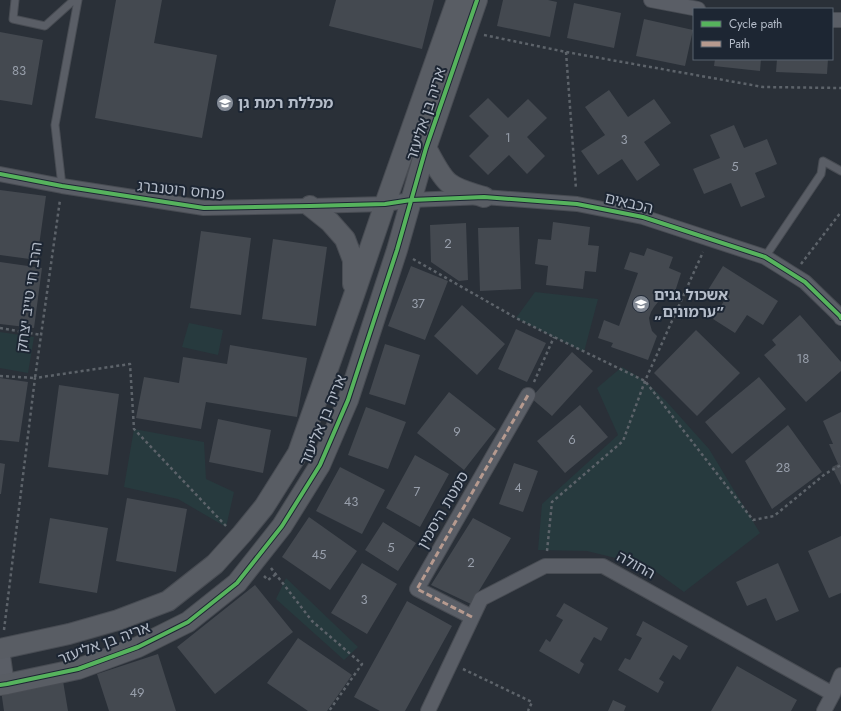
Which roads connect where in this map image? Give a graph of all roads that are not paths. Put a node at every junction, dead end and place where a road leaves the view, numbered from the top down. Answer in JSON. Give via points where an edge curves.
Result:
{"nodes":[{"id":1,"x":16,"y":0,"type":"edge"},
{"id":2,"x":74,"y":0,"type":"edge"},
{"id":3,"x":78,"y":0,"type":"edge"},
{"id":4,"x":457,"y":0,"type":"edge"},
{"id":5,"x":477,"y":0,"type":"edge"},
{"id":6,"x":651,"y":0,"type":"edge"},
{"id":7,"x":693,"y":8,"type":"edge"},
{"id":8,"x":426,"y":148,"type":"junction"},
{"id":9,"x":841,"y":171,"type":"edge"},
{"id":10,"x":0,"y":174,"type":"edge"},
{"id":11,"x":62,"y":186,"type":"junction"},
{"id":12,"x":484,"y":197,"type":"junction"},
{"id":13,"x":412,"y":200,"type":"junction"},
{"id":14,"x":385,"y":204,"type":"junction"},
{"id":15,"x":310,"y":206,"type":"junction"},
{"id":16,"x":765,"y":257,"type":"junction"},
{"id":17,"x":353,"y":298,"type":"junction"},
{"id":18,"x":841,"y":318,"type":"edge"},
{"id":19,"x":528,"y":395,"type":"road end"},
{"id":20,"x":472,"y":617,"type":"junction"},
{"id":21,"x":1,"y":649,"type":"edge"},
{"id":22,"x":841,"y":675,"type":"edge"},
{"id":23,"x":4,"y":685,"type":"edge"},
{"id":24,"x":833,"y":694,"type":"junction"},
{"id":25,"x":428,"y":711,"type":"edge"},
{"id":26,"x":824,"y":711,"type":"edge"}],
"edges":[{"from":1,"to":2,"type":"lane","via":[[12,19],[45,26]]},
{"from":3,"to":11,"type":"lane","via":[[55,125]]},
{"from":4,"to":14,"type":"street","name":"אריה בן אליעזר"},
{"from":5,"to":8,"type":"street","name":"אריה בן אליעזר"},
{"from":6,"to":7,"type":"street"},
{"from":8,"to":12,"type":"street","via":[[448,182],[460,190]]},
{"from":8,"to":13,"type":"street","name":"אריה בן אליעזר"},
{"from":9,"to":16,"type":"lane","via":[[823,161],[821,174]]},
{"from":10,"to":11,"type":"street","name":"פנחס רוטנברג"},
{"from":11,"to":15,"type":"street","name":"פנחס רוטנברג","via":[[204,208]]},
{"from":12,"to":13,"type":"street","name":"הכבאים"},
{"from":12,"to":16,"type":"street","name":"הכבאים","via":[[577,204],[643,216]]},
{"from":13,"to":14,"type":"street","name":"הכבאים"},
{"from":13,"to":23,"type":"street","name":"אריה בן אליעזר","via":[[348,400],[320,465],[282,526],[237,583],[188,622],[138,647],[78,669]]},
{"from":14,"to":15,"type":"street","name":"פנחס רוטנברג"},
{"from":14,"to":17,"type":"street","name":"אריה בן אליעזר"},
{"from":15,"to":17,"type":"street","via":[[330,222],[345,239],[353,260]]},
{"from":16,"to":18,"type":"street","name":"הכבאים","via":[[804,282]]},
{"from":17,"to":21,"type":"street","name":"אריה בן אליעזר","via":[[298,453],[264,507],[215,564],[168,601],[118,620]]},
{"from":19,"to":20,"type":"street","name":"סמטת היסמין","via":[[417,589]]},
{"from":20,"to":24,"type":"street","name":"החולה","via":[[481,598],[545,566],[603,566]]},
{"from":20,"to":25,"type":"street","name":"החולה"},
{"from":21,"to":23,"type":"street"},
{"from":22,"to":24,"type":"street"},
{"from":24,"to":26,"type":"street"}]}
